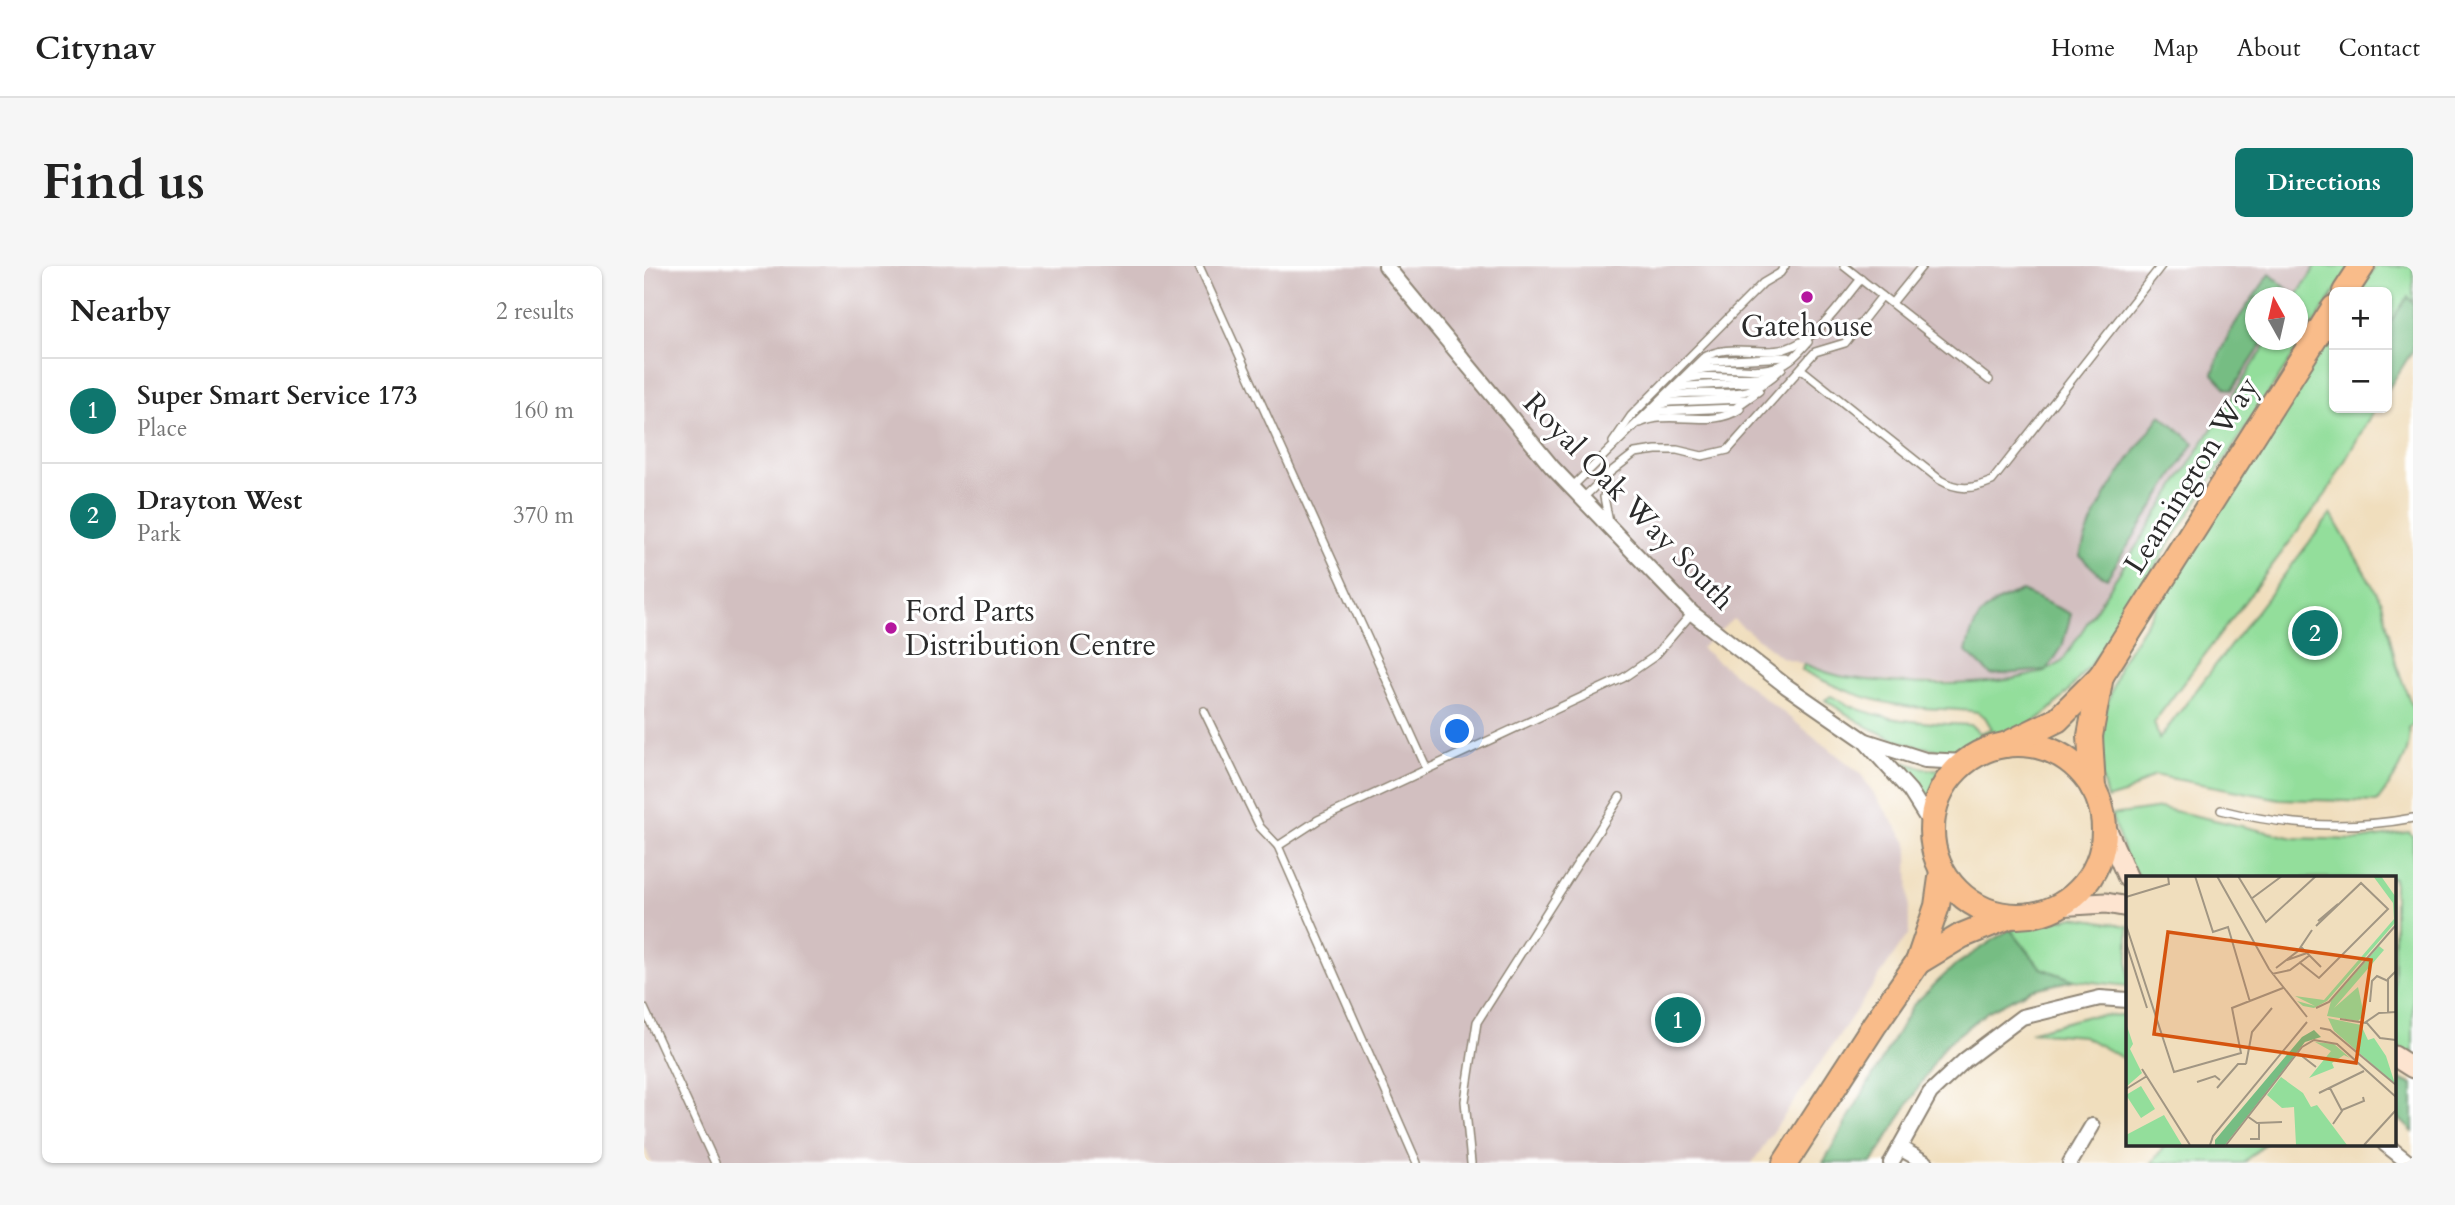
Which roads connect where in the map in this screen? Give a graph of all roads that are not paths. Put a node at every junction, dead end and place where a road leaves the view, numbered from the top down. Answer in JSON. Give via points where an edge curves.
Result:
{"nodes":[{"id":1,"x":1199,"y":266,"type":"edge"},
{"id":2,"x":1386,"y":266,"type":"edge"},
{"id":3,"x":1844,"y":266,"type":"edge"},
{"id":4,"x":1922,"y":266,"type":"edge"},
{"id":5,"x":2161,"y":266,"type":"edge"},
{"id":6,"x":2362,"y":266,"type":"edge"},
{"id":7,"x":1783,"y":270,"type":"edge"},
{"id":8,"x":1861,"y":279,"type":"junction"},
{"id":9,"x":2348,"y":287,"type":"edge"},
{"id":10,"x":1882,"y":296,"type":"junction"},
{"id":11,"x":1892,"y":303,"type":"junction"},
{"id":12,"x":2329,"y":317,"type":"edge"},
{"id":13,"x":1815,"y":334,"type":"junction"},
{"id":14,"x":1808,"y":342,"type":"junction"},
{"id":15,"x":1798,"y":352,"type":"junction"},
{"id":16,"x":1790,"y":360,"type":"junction"},
{"id":17,"x":1693,"y":368,"type":"junction"},
{"id":18,"x":1782,"y":368,"type":"junction"},
{"id":19,"x":1801,"y":369,"type":"junction"},
{"id":20,"x":1684,"y":376,"type":"junction"},
{"id":21,"x":1773,"y":377,"type":"junction"},
{"id":22,"x":1989,"y":380,"type":"dead end"},
{"id":23,"x":1676,"y":385,"type":"junction"},
{"id":24,"x":1765,"y":386,"type":"junction"},
{"id":25,"x":1667,"y":393,"type":"junction"},
{"id":26,"x":1756,"y":394,"type":"junction"},
{"id":27,"x":1659,"y":401,"type":"junction"},
{"id":28,"x":1651,"y":410,"type":"junction"},
{"id":29,"x":1642,"y":418,"type":"junction"},
{"id":30,"x":1633,"y":426,"type":"junction"},
{"id":31,"x":1609,"y":450,"type":"junction"},
{"id":32,"x":1608,"y":474,"type":"junction"},
{"id":33,"x":1571,"y":487,"type":"junction"},
{"id":34,"x":1582,"y":499,"type":"junction"},
{"id":35,"x":1613,"y":531,"type":"junction"},
{"id":36,"x":1692,"y":613,"type":"junction"},
{"id":37,"x":2101,"y":677,"type":"junction"},
{"id":38,"x":1204,"y":711,"type":"dead end"},
{"id":39,"x":1864,"y":740,"type":"junction"},
{"id":40,"x":2005,"y":745,"type":"junction"},
{"id":41,"x":1965,"y":762,"type":"junction"},
{"id":42,"x":1427,"y":769,"type":"junction"},
{"id":43,"x":2093,"y":788,"type":"junction"},
{"id":44,"x":1620,"y":797,"type":"dead end"},
{"id":45,"x":2221,"y":810,"type":"dead end"},
{"id":46,"x":2413,"y":818,"type":"edge"},
{"id":47,"x":2103,"y":821,"type":"junction"},
{"id":48,"x":1932,"y":826,"type":"junction"},
{"id":49,"x":1278,"y":846,"type":"junction"},
{"id":50,"x":1942,"y":871,"type":"junction"},
{"id":51,"x":2127,"y":876,"type":"edge"},
{"id":52,"x":2056,"y":906,"type":"junction"},
{"id":53,"x":2126,"y":907,"type":"edge"},
{"id":54,"x":2010,"y":916,"type":"junction"},
{"id":55,"x":1918,"y":962,"type":"junction"},
{"id":56,"x":2126,"y":1000,"type":"edge"},
{"id":57,"x":644,"y":1007,"type":"edge"},
{"id":58,"x":2396,"y":1057,"type":"edge"},
{"id":59,"x":2413,"y":1068,"type":"edge"},
{"id":60,"x":2092,"y":1126,"type":"dead end"},
{"id":61,"x":2388,"y":1146,"type":"edge"},
{"id":62,"x":1900,"y":1148,"type":"junction"},
{"id":63,"x":715,"y":1163,"type":"edge"},
{"id":64,"x":1417,"y":1163,"type":"edge"},
{"id":65,"x":1471,"y":1163,"type":"edge"},
{"id":66,"x":1786,"y":1163,"type":"edge"},
{"id":67,"x":1891,"y":1163,"type":"edge"},
{"id":68,"x":1926,"y":1163,"type":"edge"},
{"id":69,"x":2070,"y":1163,"type":"edge"},
{"id":70,"x":2409,"y":1163,"type":"edge"}],
"edges":[{"from":1,"to":42,"type":"lane"},
{"from":2,"to":33,"type":"street","name":"Royal Oak Way South"},
{"from":3,"to":8,"type":"lane"},
{"from":4,"to":11,"type":"lane"},
{"from":5,"to":19,"type":"lane","via":[[1992,481],[1975,488],[1950,486],[1940,480]]},
{"from":6,"to":9,"type":"highway"},
{"from":7,"to":31,"type":"lane","via":[[1763,283],[1631,416]]},
{"from":8,"to":10,"type":"lane"},
{"from":8,"to":13,"type":"lane"},
{"from":10,"to":11,"type":"lane"},
{"from":10,"to":19,"type":"lane","via":[[1845,342],[1815,352]]},
{"from":11,"to":22,"type":"lane"},
{"from":12,"to":37,"type":"highway","name":"Leamington Way"},
{"from":13,"to":14,"type":"lane"},
{"from":13,"to":17,"type":"lane","via":[[1784,349],[1712,352]]},
{"from":14,"to":15,"type":"lane"},
{"from":14,"to":17,"type":"lane","via":[[1785,358],[1707,361]]},
{"from":15,"to":16,"type":"lane"},
{"from":15,"to":20,"type":"lane","via":[[1777,367],[1704,369]]},
{"from":16,"to":18,"type":"lane"},
{"from":16,"to":23,"type":"lane","via":[[1764,376],[1695,377]]},
{"from":17,"to":20,"type":"lane"},
{"from":18,"to":21,"type":"lane"},
{"from":18,"to":25,"type":"lane","via":[[1756,384],[1681,386]]},
{"from":19,"to":32,"type":"lane","via":[[1728,450],[1702,456],[1677,450],[1636,453]]},
{"from":20,"to":23,"type":"lane"},
{"from":21,"to":24,"type":"lane"},
{"from":21,"to":27,"type":"lane","via":[[1748,392],[1678,394]]},
{"from":23,"to":25,"type":"lane"},
{"from":24,"to":26,"type":"lane"},
{"from":24,"to":28,"type":"lane","via":[[1739,401],[1670,402]]},
{"from":25,"to":27,"type":"lane"},
{"from":26,"to":29,"type":"lane","via":[[1731,409],[1656,411]]},
{"from":26,"to":30,"type":"lane","via":[[1726,417],[1648,419]]},
{"from":27,"to":28,"type":"lane"},
{"from":28,"to":29,"type":"lane"},
{"from":29,"to":30,"type":"lane"},
{"from":30,"to":31,"type":"lane"},
{"from":31,"to":33,"type":"lane"},
{"from":32,"to":34,"type":"lane"},
{"from":32,"to":35,"type":"lane","via":[[1604,497]]},
{"from":33,"to":34,"type":"street","name":"Royal Oak Way South"},
{"from":34,"to":35,"type":"street","name":"Royal Oak Way South"},
{"from":35,"to":36,"type":"street","name":"Royal Oak Way South"},
{"from":36,"to":39,"type":"street","name":"Royal Oak Way South","via":[[1786,687]]},
{"from":36,"to":42,"type":"lane","via":[[1655,656],[1623,678]]},
{"from":37,"to":40,"type":"highway","name":"Leamington Way","via":[[2057,720]]},
{"from":37,"to":43,"type":"highway","name":"Leamington Way","via":[[2090,736]]},
{"from":38,"to":49,"type":"lane","via":[[1260,827]]},
{"from":39,"to":41,"type":"street","name":"Royal Oak Way South","via":[[1925,760]]},
{"from":39,"to":48,"type":"street","name":"Royal Oak Way South","via":[[1910,791]]},
{"from":40,"to":41,"type":"highway"},
{"from":40,"to":43,"type":"highway","via":[[2031,744],[2059,754],[2082,771]]},
{"from":41,"to":48,"type":"highway","via":[[1938,795]]},
{"from":42,"to":49,"type":"lane","via":[[1318,820]]},
{"from":43,"to":47,"type":"highway"},
{"from":44,"to":65,"type":"lane","via":[[1477,1022],[1465,1101]]},
{"from":45,"to":46,"type":"lane","via":[[2302,825],[2375,825]]},
{"from":47,"to":51,"type":"street"},
{"from":47,"to":52,"type":"highway","via":[[2104,841],[2095,868],[2084,886]]},
{"from":48,"to":50,"type":"highway","via":[[1932,843]]},
{"from":49,"to":64,"type":"lane"},
{"from":50,"to":54,"type":"highway","via":[[1960,895],[1985,910]]},
{"from":50,"to":55,"type":"highway","via":[[1937,905]]},
{"from":52,"to":53,"type":"street"},
{"from":52,"to":54,"type":"highway","via":[[2039,914]]},
{"from":54,"to":55,"type":"highway","via":[[1961,936]]},
{"from":55,"to":66,"type":"highway"},
{"from":56,"to":62,"type":"street","via":[[2100,998],[2022,1017],[1965,1059],[1930,1093]]},
{"from":57,"to":63,"type":"lane"},
{"from":58,"to":59,"type":"street"},
{"from":60,"to":69,"type":"street"},
{"from":61,"to":70,"type":"street"},
{"from":62,"to":67,"type":"street"},
{"from":62,"to":68,"type":"street"}]}
